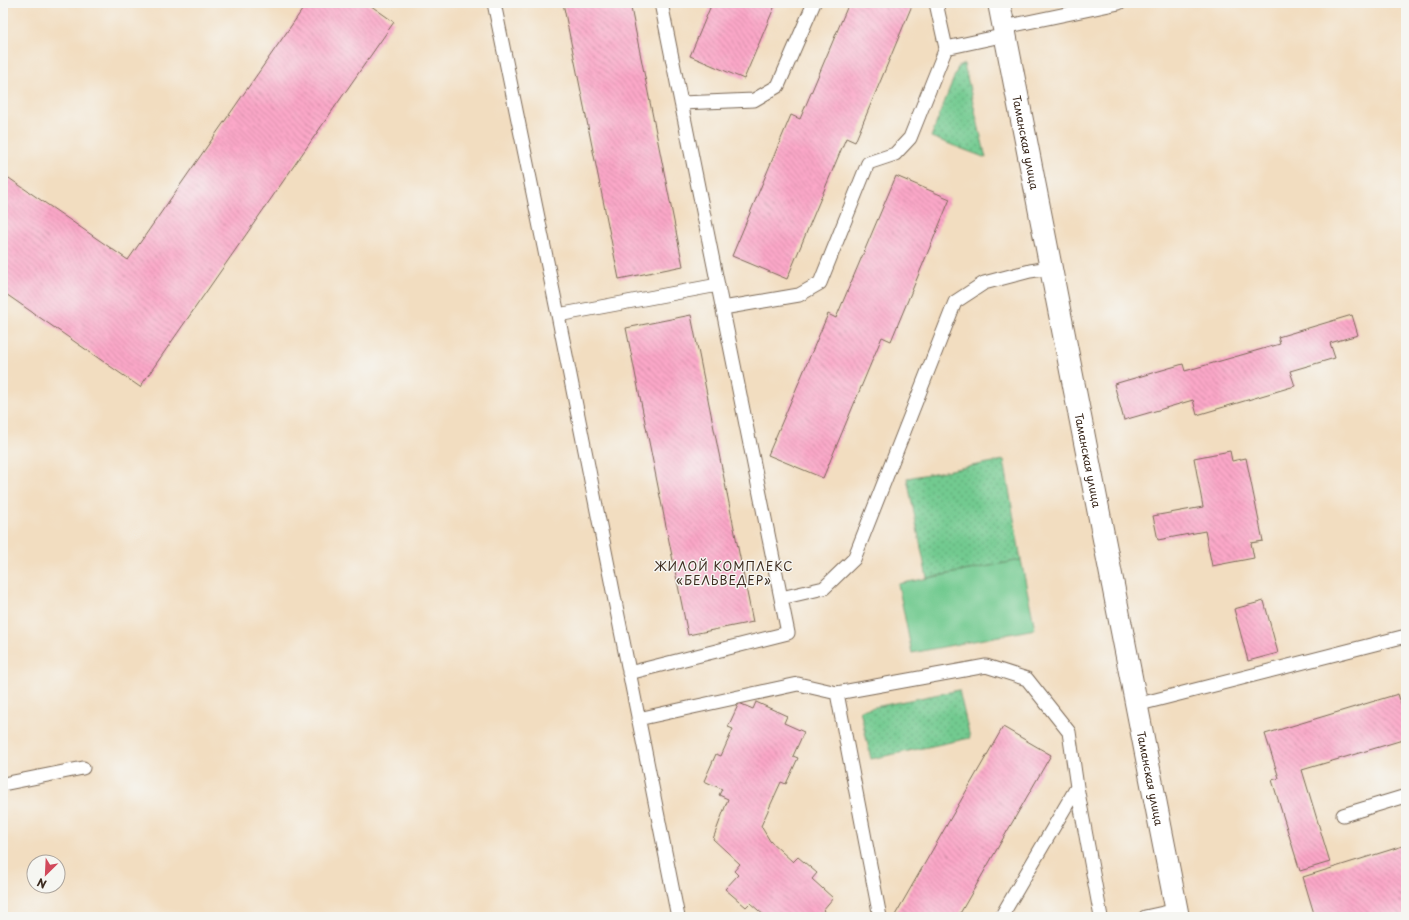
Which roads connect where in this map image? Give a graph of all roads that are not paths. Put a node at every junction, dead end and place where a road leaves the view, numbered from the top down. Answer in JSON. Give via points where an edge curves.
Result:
{"nodes":[{"id":1,"x":494,"y":3,"type":"edge"},
{"id":2,"x":661,"y":3,"type":"edge"},
{"id":3,"x":814,"y":3,"type":"edge"},
{"id":4,"x":936,"y":3,"type":"edge"},
{"id":5,"x":999,"y":3,"type":"edge"},
{"id":6,"x":1119,"y":3,"type":"edge"},
{"id":7,"x":1005,"y":31,"type":"junction"},
{"id":8,"x":946,"y":48,"type":"junction"},
{"id":9,"x":681,"y":103,"type":"junction"},
{"id":10,"x":1050,"y":268,"type":"junction"},
{"id":11,"x":718,"y":285,"type":"junction"},
{"id":12,"x":723,"y":308,"type":"junction"},
{"id":13,"x":558,"y":315,"type":"junction"},
{"id":14,"x":781,"y":598,"type":"junction"},
{"id":15,"x":1406,"y":636,"type":"edge"},
{"id":16,"x":629,"y":673,"type":"junction"},
{"id":17,"x":837,"y":693,"type":"junction"},
{"id":18,"x":1136,"y":705,"type":"junction"},
{"id":19,"x":638,"y":719,"type":"junction"},
{"id":20,"x":82,"y":768,"type":"dead end"},
{"id":21,"x":3,"y":784,"type":"edge"},
{"id":22,"x":1077,"y":787,"type":"junction"},
{"id":23,"x":1406,"y":796,"type":"edge"},
{"id":24,"x":1343,"y":815,"type":"dead end"},
{"id":25,"x":1178,"y":914,"type":"edge"},
{"id":26,"x":678,"y":917,"type":"edge"},
{"id":27,"x":880,"y":917,"type":"edge"},
{"id":28,"x":1001,"y":917,"type":"edge"},
{"id":29,"x":1101,"y":917,"type":"edge"},
{"id":30,"x":1146,"y":917,"type":"edge"}],
"edges":[{"from":1,"to":13,"type":"lane"},
{"from":2,"to":9,"type":"lane"},
{"from":3,"to":9,"type":"lane","via":[[778,86],[754,100]]},
{"from":4,"to":8,"type":"lane"},
{"from":5,"to":7,"type":"street","name":"Таманская улица"},
{"from":6,"to":7,"type":"lane"},
{"from":7,"to":8,"type":"lane"},
{"from":7,"to":10,"type":"street","name":"Таманская улица"},
{"from":8,"to":12,"type":"lane","via":[[910,138],[895,154],[868,163],[820,283],[799,295]]},
{"from":9,"to":11,"type":"lane"},
{"from":10,"to":14,"type":"lane","via":[[984,283],[955,302],[854,559],[824,588]]},
{"from":10,"to":18,"type":"street","name":"Таманская улица"},
{"from":11,"to":12,"type":"lane"},
{"from":11,"to":13,"type":"lane"},
{"from":12,"to":14,"type":"lane"},
{"from":13,"to":16,"type":"lane"},
{"from":14,"to":16,"type":"lane","via":[[788,633]]},
{"from":15,"to":18,"type":"lane"},
{"from":16,"to":19,"type":"lane"},
{"from":17,"to":19,"type":"lane","via":[[798,684]]},
{"from":17,"to":22,"type":"lane","via":[[986,666],[1027,679],[1069,732]]},
{"from":17,"to":27,"type":"lane"},
{"from":18,"to":25,"type":"street","name":"Таманская улица"},
{"from":19,"to":26,"type":"lane"},
{"from":20,"to":21,"type":"lane"},
{"from":22,"to":28,"type":"lane"},
{"from":22,"to":29,"type":"lane"},
{"from":23,"to":24,"type":"lane"},
{"from":25,"to":30,"type":"lane"}]}
